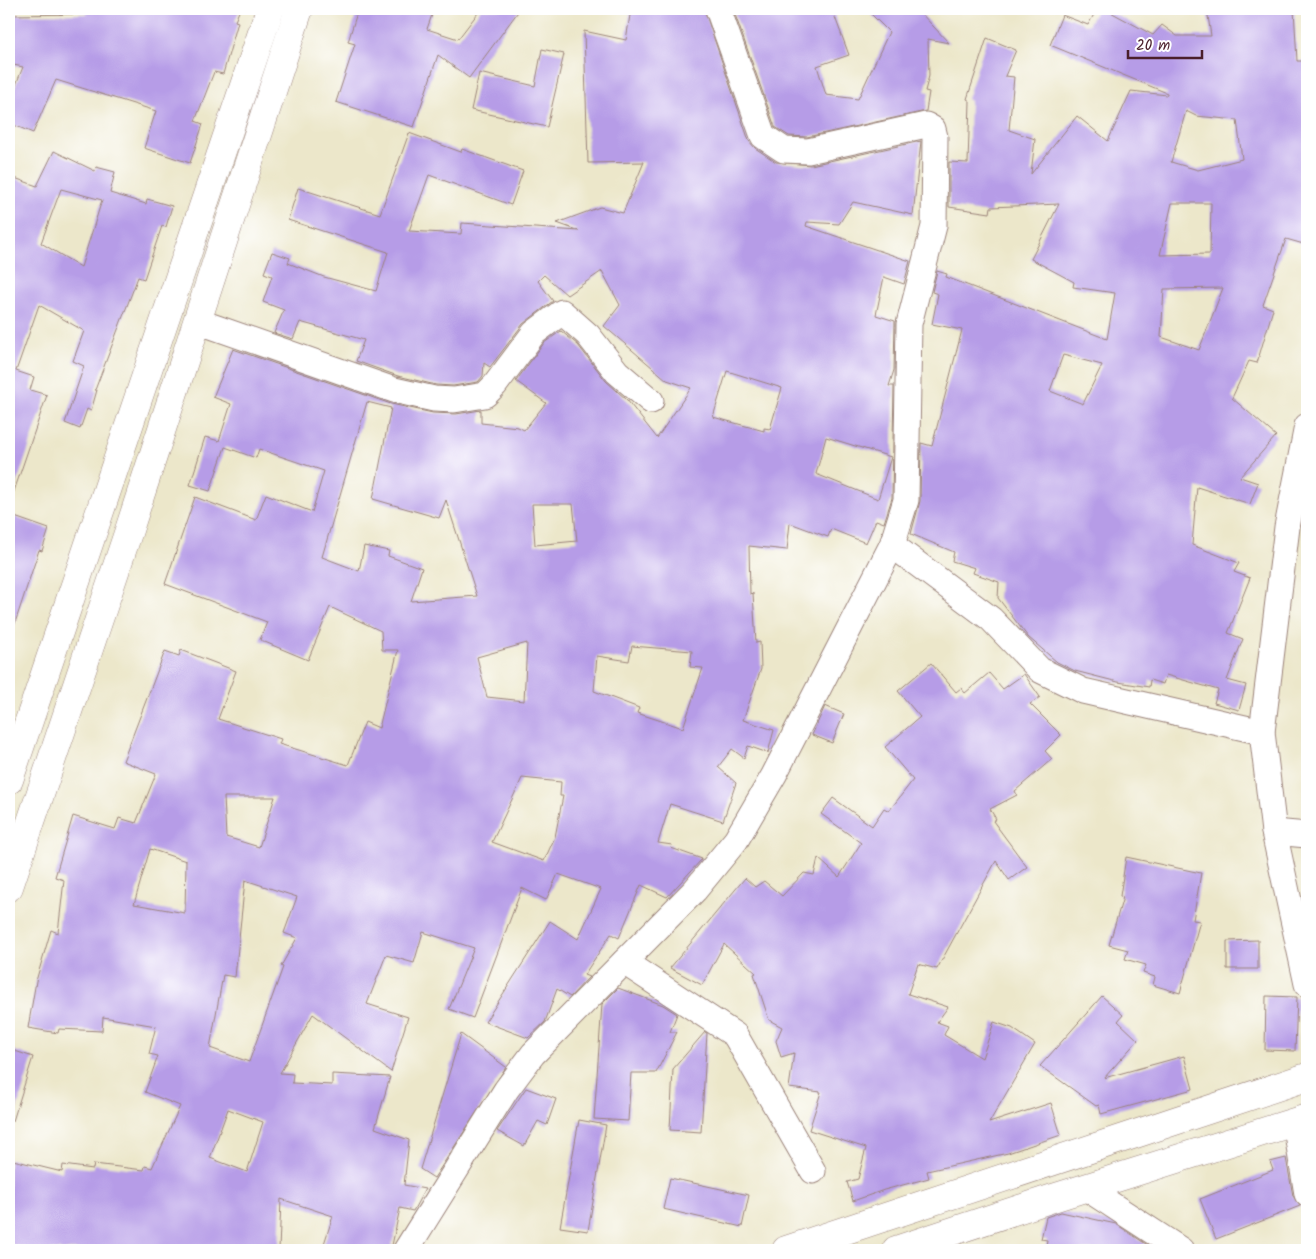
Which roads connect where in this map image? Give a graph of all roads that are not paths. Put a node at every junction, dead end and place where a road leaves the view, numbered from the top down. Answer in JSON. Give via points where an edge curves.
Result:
{"nodes":[{"id":1,"x":270,"y":9,"type":"edge"},
{"id":2,"x":299,"y":9,"type":"edge"},
{"id":3,"x":718,"y":9,"type":"edge"},
{"id":4,"x":197,"y":321,"type":"junction"},
{"id":5,"x":650,"y":401,"type":"dead end"},
{"id":6,"x":1307,"y":426,"type":"edge"},
{"id":7,"x":1297,"y":529,"type":"edge"},
{"id":8,"x":892,"y":545,"type":"junction"},
{"id":9,"x":1262,"y":732,"type":"junction"},
{"id":10,"x":9,"y":780,"type":"edge"},
{"id":11,"x":1274,"y":832,"type":"junction"},
{"id":12,"x":1307,"y":835,"type":"edge"},
{"id":13,"x":9,"y":887,"type":"edge"},
{"id":14,"x":624,"y":962,"type":"junction"},
{"id":15,"x":1307,"y":984,"type":"edge"},
{"id":16,"x":1307,"y":1077,"type":"edge"},
{"id":17,"x":1301,"y":1120,"type":"edge"},
{"id":18,"x":813,"y":1170,"type":"dead end"},
{"id":19,"x":1086,"y":1188,"type":"junction"},
{"id":20,"x":1307,"y":1194,"type":"edge"},
{"id":21,"x":909,"y":1248,"type":"edge"},
{"id":22,"x":406,"y":1250,"type":"edge"},
{"id":23,"x":786,"y":1250,"type":"edge"},
{"id":24,"x":1181,"y":1250,"type":"edge"}],
"edges":[{"from":1,"to":10,"type":"main road"},
{"from":2,"to":4,"type":"main road"},
{"from":3,"to":8,"type":"street","via":[[763,136],[784,150],[808,151],[926,125],[933,129],[934,226],[909,324],[906,500]]},
{"from":4,"to":5,"type":"street","via":[[394,390],[454,400],[485,395],[534,333],[562,312],[588,335],[617,372]]},
{"from":4,"to":13,"type":"main road"},
{"from":6,"to":7,"type":"street"},
{"from":7,"to":9,"type":"street"},
{"from":8,"to":9,"type":"street","via":[[991,619],[1040,670],[1083,691]]},
{"from":8,"to":14,"type":"street","via":[[774,775],[736,840],[695,890]]},
{"from":9,"to":11,"type":"street"},
{"from":11,"to":12,"type":"street"},
{"from":11,"to":15,"type":"street"},
{"from":14,"to":18,"type":"street","via":[[735,1034]]},
{"from":14,"to":22,"type":"street","via":[[533,1054],[506,1090]]},
{"from":16,"to":23,"type":"main road"},
{"from":17,"to":19,"type":"main road"},
{"from":17,"to":20,"type":"street"},
{"from":19,"to":21,"type":"main road"},
{"from":19,"to":24,"type":"street"}]}
